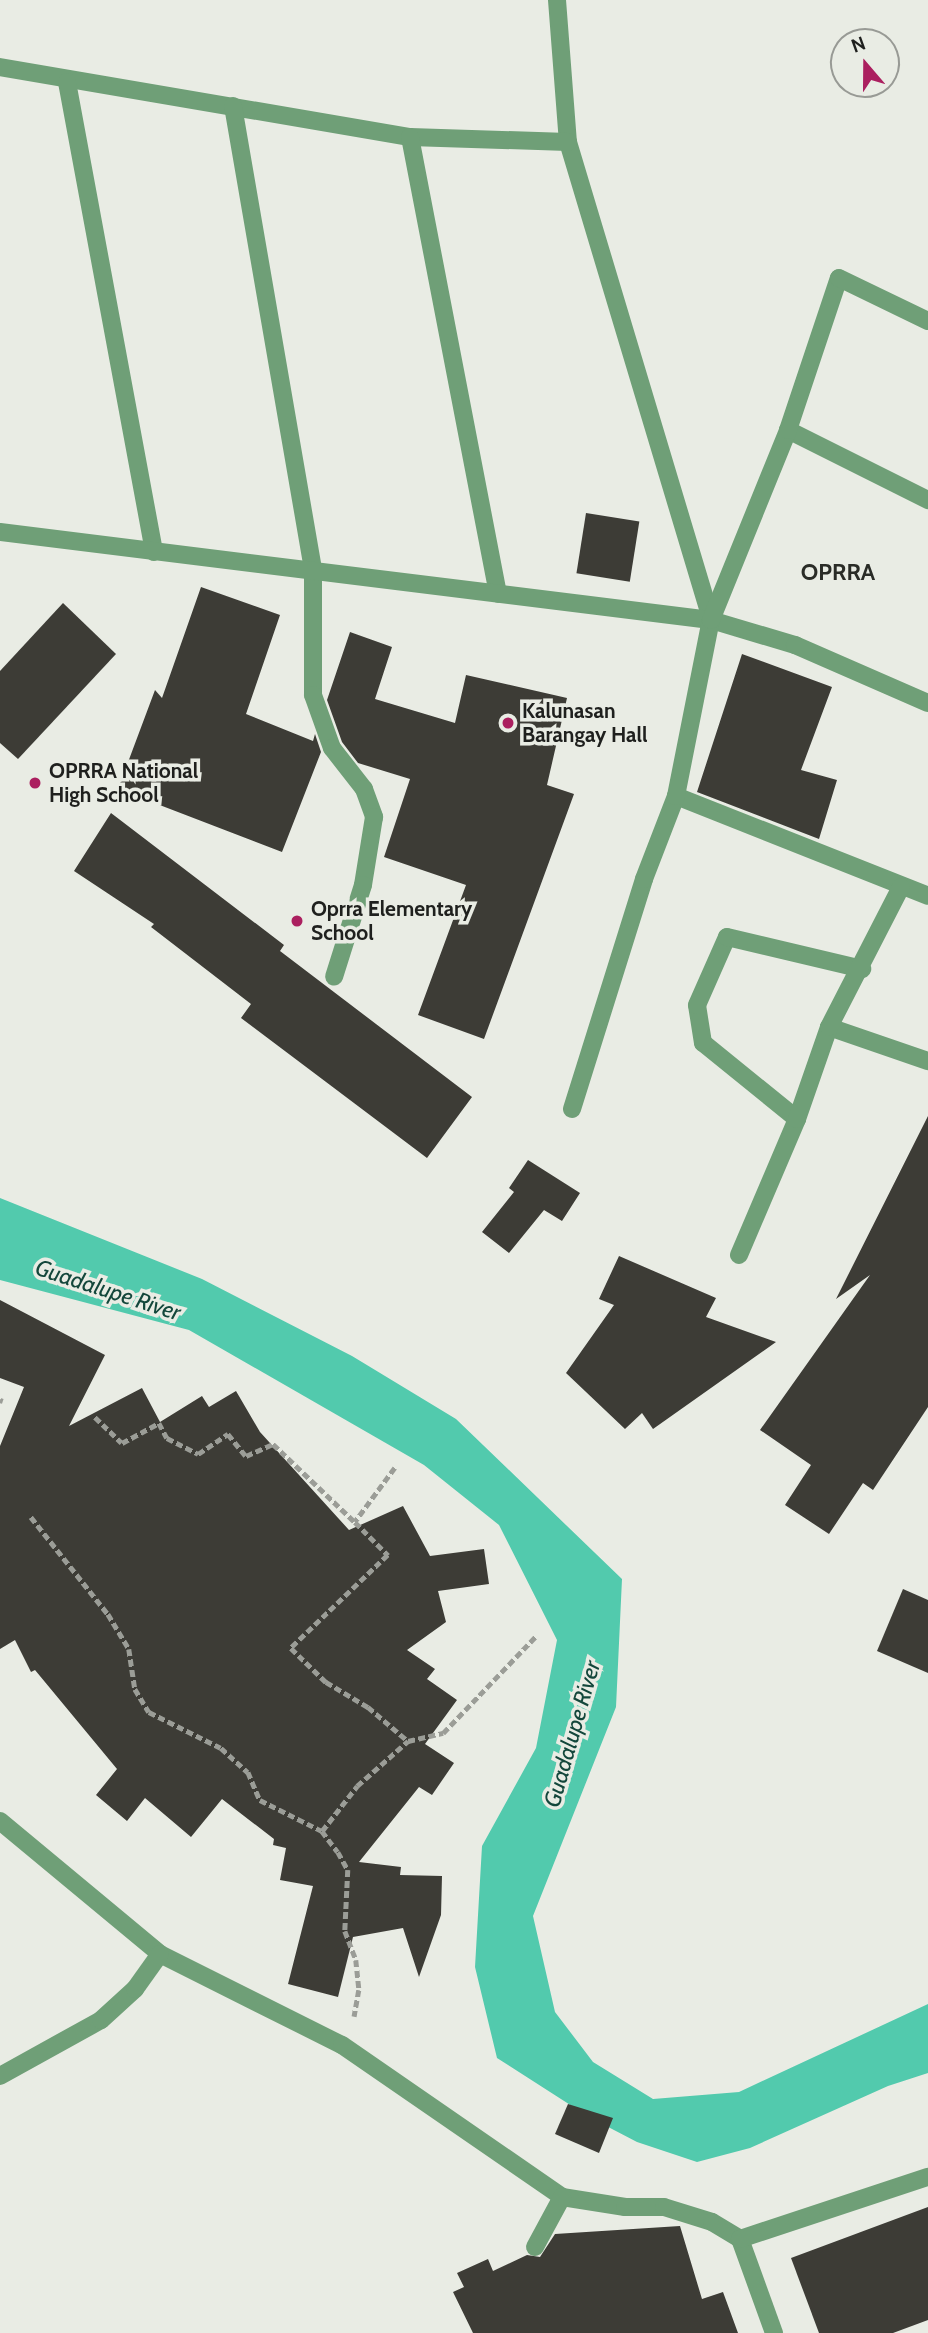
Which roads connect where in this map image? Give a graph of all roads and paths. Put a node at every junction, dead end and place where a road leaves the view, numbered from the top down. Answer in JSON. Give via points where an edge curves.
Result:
{"nodes":[{"id":1,"x":556,"y":0,"type":"edge"},
{"id":2,"x":0,"y":67,"type":"edge"},
{"id":3,"x":67,"y":82,"type":"junction"},
{"id":4,"x":233,"y":106,"type":"junction"},
{"id":5,"x":410,"y":137,"type":"junction"},
{"id":6,"x":568,"y":142,"type":"junction"},
{"id":7,"x":928,"y":321,"type":"edge"},
{"id":8,"x":788,"y":430,"type":"junction"},
{"id":9,"x":928,"y":500,"type":"edge"},
{"id":10,"x":0,"y":532,"type":"edge"},
{"id":11,"x":154,"y":552,"type":"junction"},
{"id":12,"x":313,"y":571,"type":"junction"},
{"id":13,"x":498,"y":594,"type":"junction"},
{"id":14,"x":711,"y":620,"type":"junction"},
{"id":15,"x":928,"y":703,"type":"edge"},
{"id":16,"x":676,"y":796,"type":"junction"},
{"id":17,"x":901,"y":887,"type":"junction"},
{"id":18,"x":928,"y":896,"type":"edge"},
{"id":19,"x":862,"y":969,"type":"junction"},
{"id":20,"x":334,"y":977,"type":"dead end"},
{"id":21,"x":829,"y":1027,"type":"junction"},
{"id":22,"x":928,"y":1060,"type":"edge"},
{"id":23,"x":572,"y":1109,"type":"dead end"},
{"id":24,"x":797,"y":1119,"type":"junction"},
{"id":25,"x":739,"y":1255,"type":"dead end"},
{"id":26,"x":95,"y":1418,"type":"dead end"},
{"id":27,"x":395,"y":1468,"type":"dead end"},
{"id":28,"x":31,"y":1517,"type":"dead end"},
{"id":29,"x":355,"y":1522,"type":"junction"},
{"id":30,"x":537,"y":1635,"type":"dead end"},
{"id":31,"x":408,"y":1741,"type":"junction"},
{"id":32,"x":0,"y":1821,"type":"edge"},
{"id":33,"x":322,"y":1831,"type":"junction"},
{"id":34,"x":160,"y":1954,"type":"junction"},
{"id":35,"x":342,"y":2045,"type":"junction"},
{"id":36,"x":0,"y":2076,"type":"edge"},
{"id":37,"x":928,"y":2177,"type":"edge"},
{"id":38,"x":562,"y":2197,"type":"junction"},
{"id":39,"x":740,"y":2239,"type":"junction"},
{"id":40,"x":535,"y":2247,"type":"dead end"},
{"id":41,"x":774,"y":2333,"type":"edge"}],
"edges":[{"from":1,"to":6,"type":"street"},
{"from":2,"to":3,"type":"street"},
{"from":3,"to":4,"type":"street"},
{"from":3,"to":11,"type":"street"},
{"from":4,"to":5,"type":"street"},
{"from":4,"to":12,"type":"street"},
{"from":5,"to":6,"type":"street"},
{"from":5,"to":13,"type":"street"},
{"from":6,"to":14,"type":"street"},
{"from":7,"to":8,"type":"street","via":[[839,278]]},
{"from":8,"to":9,"type":"street"},
{"from":8,"to":14,"type":"street"},
{"from":10,"to":11,"type":"street"},
{"from":11,"to":12,"type":"street"},
{"from":12,"to":13,"type":"street"},
{"from":12,"to":20,"type":"street","via":[[313,695],[332,748],[364,789],[374,817],[363,885]]},
{"from":13,"to":14,"type":"street"},
{"from":14,"to":15,"type":"street","via":[[795,645]]},
{"from":14,"to":16,"type":"street"},
{"from":16,"to":17,"type":"street"},
{"from":16,"to":23,"type":"street","via":[[648,869]]},
{"from":17,"to":18,"type":"street"},
{"from":17,"to":19,"type":"street"},
{"from":19,"to":21,"type":"street"},
{"from":19,"to":24,"type":"street","via":[[727,937],[697,1006],[703,1043]]},
{"from":21,"to":22,"type":"street"},
{"from":21,"to":24,"type":"street"},
{"from":24,"to":25,"type":"street"},
{"from":26,"to":29,"type":"path","via":[[122,1443],[159,1423],[167,1438],[198,1454],[228,1434],[246,1456],[273,1444]]},
{"from":27,"to":29,"type":"path"},
{"from":28,"to":33,"type":"path","via":[[108,1614],[129,1649],[135,1689],[149,1712],[221,1748],[248,1772],[260,1800]]},
{"from":29,"to":31,"type":"path","via":[[388,1555],[291,1648],[326,1682],[368,1707]]},
{"from":30,"to":31,"type":"path","via":[[443,1733]]},
{"from":31,"to":33,"type":"path","via":[[357,1786]]},
{"from":32,"to":34,"type":"street"},
{"from":33,"to":35,"type":"path","via":[[348,1870],[345,1931],[356,1960],[359,1990],[358,2008]]},
{"from":34,"to":35,"type":"street"},
{"from":34,"to":36,"type":"street","via":[[135,1989],[102,2020]]},
{"from":35,"to":38,"type":"street"},
{"from":37,"to":39,"type":"street"},
{"from":38,"to":39,"type":"street","via":[[625,2207],[664,2207],[712,2222]]},
{"from":38,"to":40,"type":"street"},
{"from":39,"to":41,"type":"street"}]}
